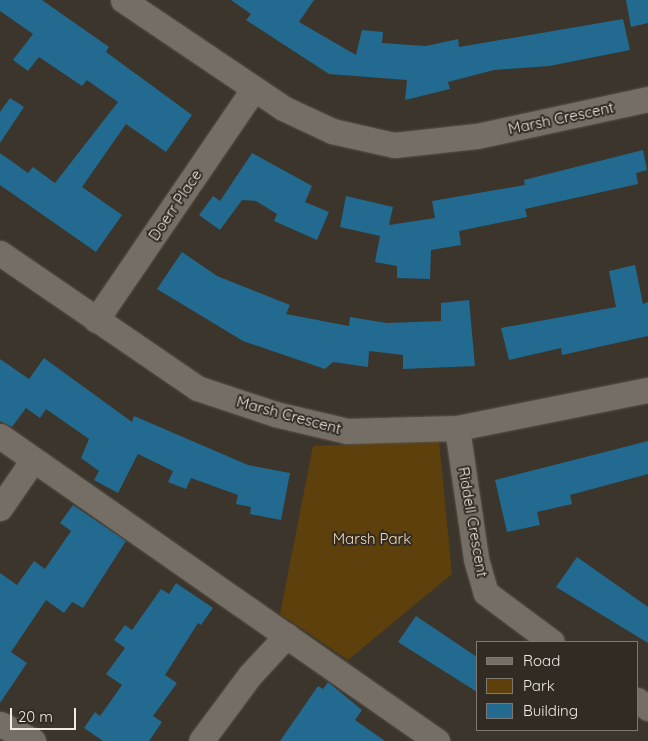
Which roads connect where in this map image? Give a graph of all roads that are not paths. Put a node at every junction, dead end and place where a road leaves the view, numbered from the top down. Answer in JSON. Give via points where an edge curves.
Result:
{"nodes":[{"id":1,"x":123,"y":0,"type":"edge"},
{"id":2,"x":253,"y":90,"type":"junction"},
{"id":3,"x":648,"y":99,"type":"edge"},
{"id":4,"x":0,"y":253,"type":"edge"},
{"id":5,"x":96,"y":320,"type":"junction"},
{"id":6,"x":648,"y":390,"type":"edge"},
{"id":7,"x":457,"y":428,"type":"junction"},
{"id":8,"x":0,"y":436,"type":"edge"},
{"id":9,"x":33,"y":460,"type":"junction"},
{"id":10,"x":0,"y":508,"type":"edge"},
{"id":11,"x":287,"y":635,"type":"junction"},
{"id":12,"x":551,"y":641,"type":"edge"},
{"id":13,"x":0,"y":724,"type":"edge"},
{"id":14,"x":33,"y":741,"type":"edge"},
{"id":15,"x":201,"y":741,"type":"edge"},
{"id":16,"x":437,"y":741,"type":"edge"}],
"edges":[{"from":1,"to":2,"type":"street","name":"Marsh Crescent"},
{"from":2,"to":3,"type":"street","name":"Marsh Crescent","via":[[332,131],[394,145],[477,136]]},
{"from":2,"to":5,"type":"street","name":"Doerr Place"},
{"from":4,"to":5,"type":"street","name":"Marsh Crescent"},
{"from":5,"to":7,"type":"street","name":"Marsh Crescent","via":[[197,388],[275,414],[347,431]]},
{"from":6,"to":7,"type":"street","name":"Marsh Crescent"},
{"from":7,"to":12,"type":"street","name":"Riddell Crescent","via":[[476,559],[486,593]]},
{"from":8,"to":9,"type":"street"},
{"from":9,"to":10,"type":"street"},
{"from":9,"to":11,"type":"street"},
{"from":11,"to":15,"type":"street","via":[[250,675]]},
{"from":11,"to":16,"type":"street"},
{"from":13,"to":14,"type":"street"}]}
